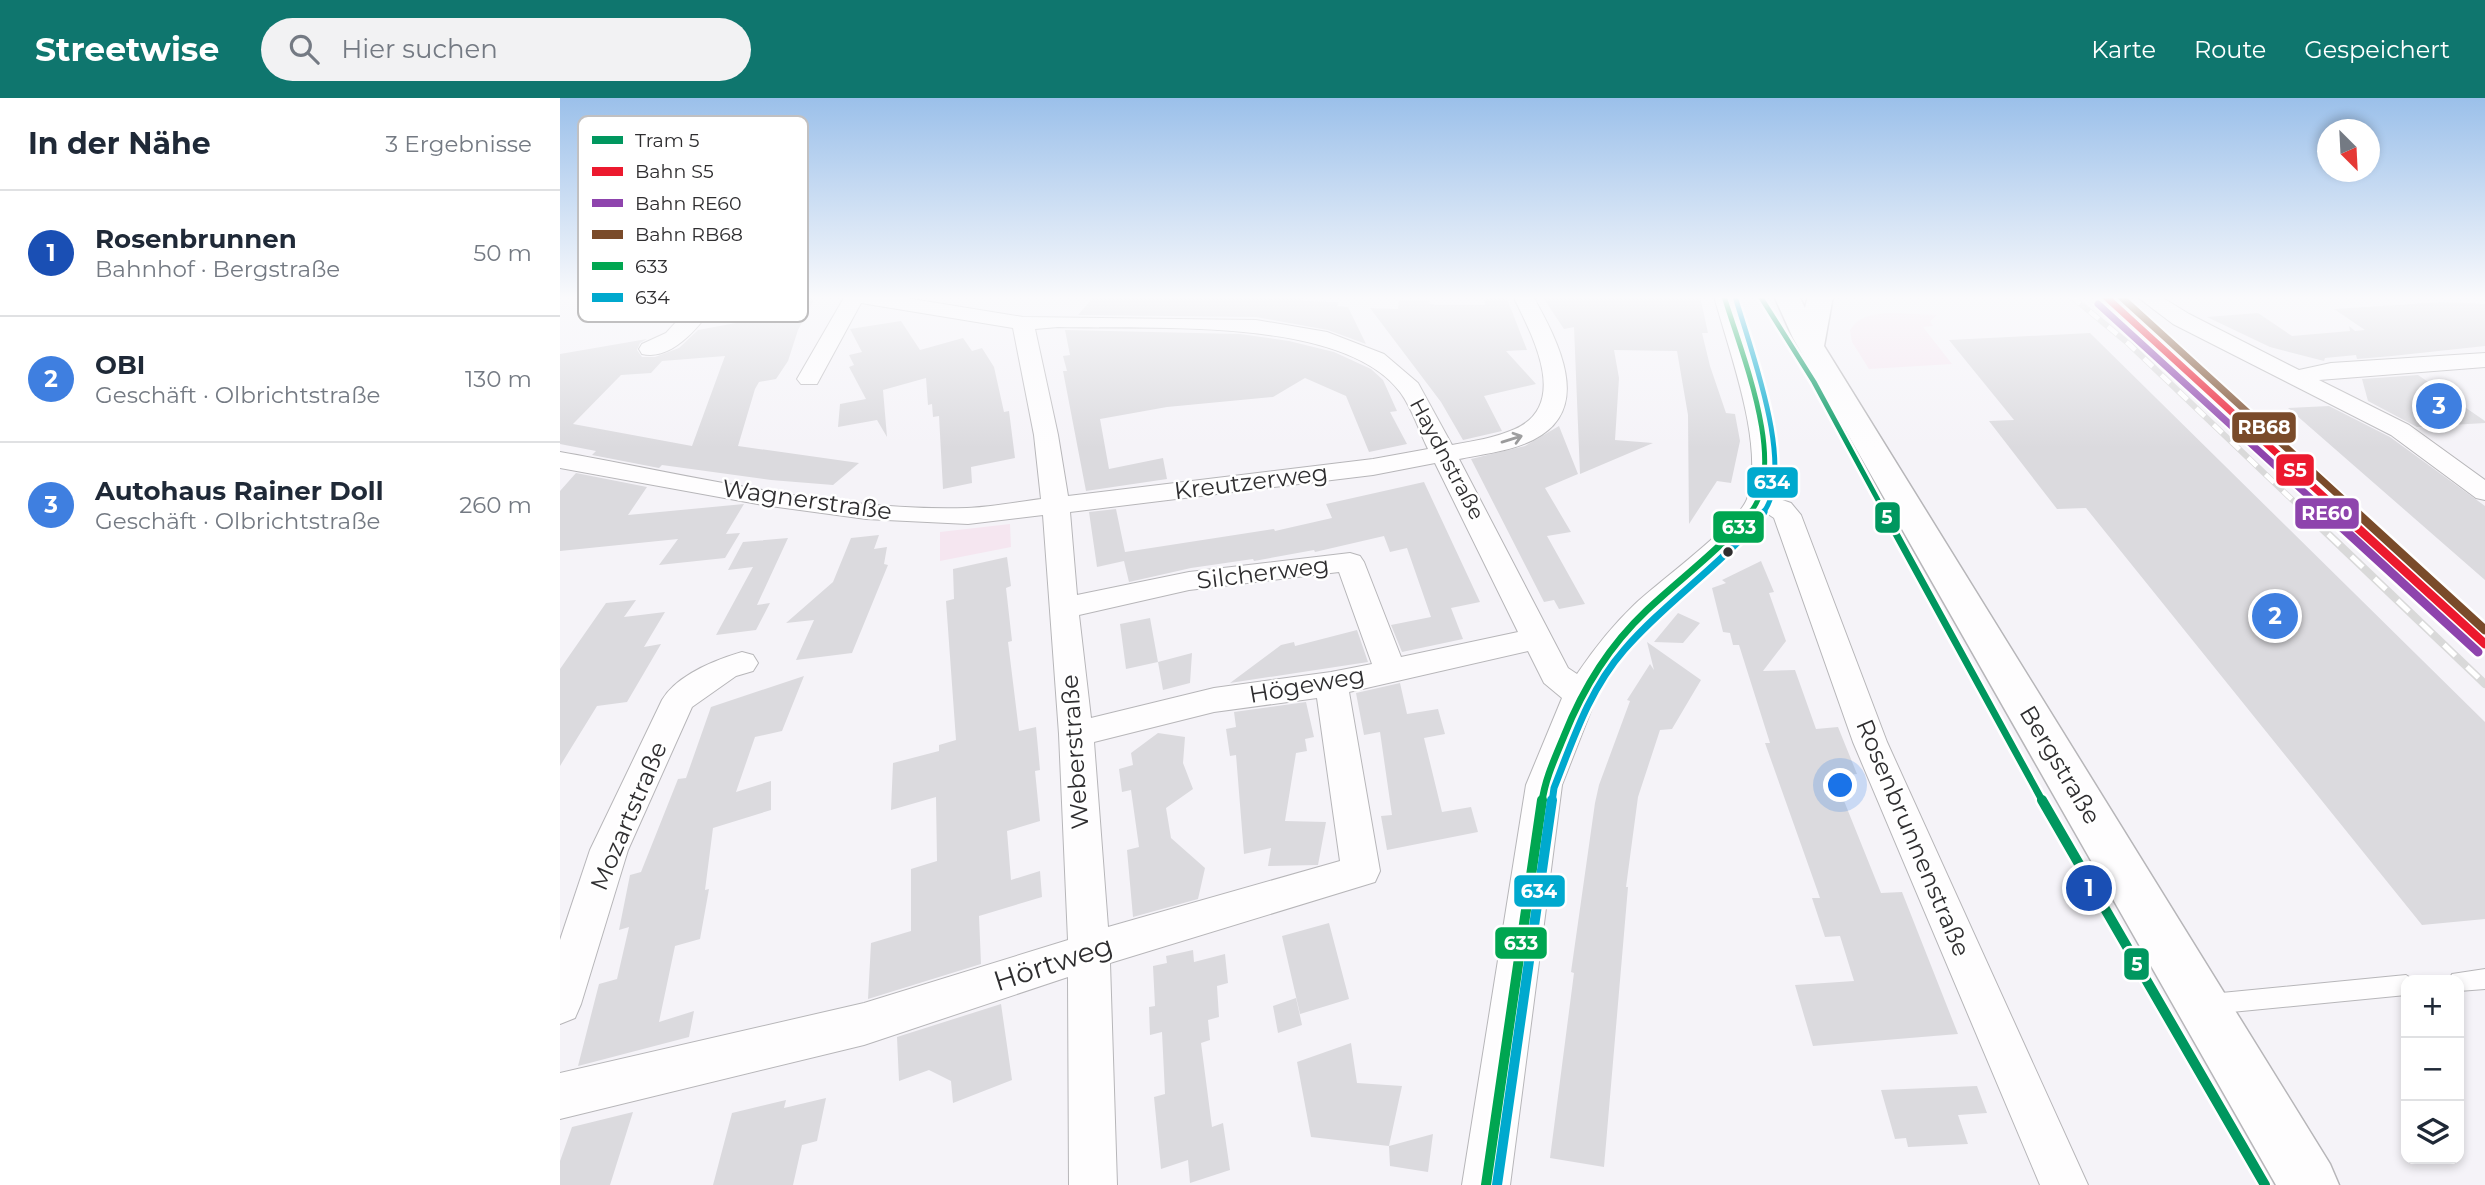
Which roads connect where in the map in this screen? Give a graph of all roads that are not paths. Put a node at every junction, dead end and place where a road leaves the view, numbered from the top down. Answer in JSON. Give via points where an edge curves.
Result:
{"nodes":[{"id":1,"x":655,"y":347,"type":"edge"},
{"id":2,"x":827,"y":347,"type":"edge"},
{"id":3,"x":1028,"y":347,"type":"edge"},
{"id":4,"x":1345,"y":347,"type":"edge"},
{"id":5,"x":1549,"y":347,"type":"edge"},
{"id":6,"x":1739,"y":347,"type":"edge"},
{"id":7,"x":1832,"y":347,"type":"edge"},
{"id":8,"x":2237,"y":347,"type":"edge"},
{"id":9,"x":650,"y":349,"type":"dead end"},
{"id":10,"x":2485,"y":360,"type":"edge"},
{"id":11,"x":2299,"y":377,"type":"junction"},
{"id":12,"x":809,"y":379,"type":"dead end"},
{"id":13,"x":1445,"y":453,"type":"junction"},
{"id":14,"x":560,"y":460,"type":"edge"},
{"id":15,"x":2485,"y":492,"type":"edge"},
{"id":16,"x":1760,"y":501,"type":"junction"},
{"id":17,"x":1056,"y":505,"type":"junction"},
{"id":18,"x":1063,"y":608,"type":"junction"},
{"id":19,"x":1538,"y":638,"type":"junction"},
{"id":20,"x":742,"y":663,"type":"dead end"},
{"id":21,"x":1390,"y":670,"type":"junction"},
{"id":22,"x":1331,"y":684,"type":"junction"},
{"id":23,"x":1580,"y":695,"type":"junction"},
{"id":24,"x":1076,"y":734,"type":"junction"},
{"id":25,"x":1089,"y":951,"type":"junction"},
{"id":26,"x":2485,"y":979,"type":"edge"},
{"id":27,"x":2464,"y":981,"type":"edge"},
{"id":28,"x":2401,"y":985,"type":"edge"},
{"id":29,"x":560,"y":1004,"type":"edge"},
{"id":30,"x":2202,"y":1005,"type":"junction"},
{"id":31,"x":560,"y":1096,"type":"edge"},
{"id":32,"x":1093,"y":1185,"type":"edge"},
{"id":33,"x":1486,"y":1185,"type":"edge"},
{"id":34,"x":2064,"y":1185,"type":"edge"},
{"id":35,"x":2309,"y":1185,"type":"edge"}],
"edges":[{"from":1,"to":9,"type":"street"},
{"from":2,"to":12,"type":"street"},
{"from":3,"to":17,"type":"street","name":"Weberstraße"},
{"from":4,"to":13,"type":"street","name":"Haydnstraße","via":[[1376,359],[1410,388]]},
{"from":13,"to":5,"type":"street","name":"Kreutzerweg","one_way":true,"via":[[1526,434],[1548,414],[1557,377]]},
{"from":6,"to":16,"type":"street","via":[[1762,428],[1765,457]]},
{"from":7,"to":30,"type":"main road","name":"Bergstraße"},
{"from":8,"to":11,"type":"street"},
{"from":10,"to":11,"type":"street","via":[[2331,370]]},
{"from":11,"to":15,"type":"street","via":[[2400,429]]},
{"from":13,"to":17,"type":"street","name":"Kreutzerweg","via":[[1338,472]]},
{"from":13,"to":19,"type":"street","name":"Haydnstraße"},
{"from":14,"to":17,"type":"street","name":"Wagnerstraße","via":[[757,494],[936,516]]},
{"from":16,"to":23,"type":"street","via":[[1735,532],[1637,620]]},
{"from":16,"to":34,"type":"street","name":"Rosenbrunnenstraße","via":[[1787,515],[1871,742]]},
{"from":17,"to":18,"type":"street","name":"Weberstraße"},
{"from":18,"to":21,"type":"street","name":"Silcherweg","via":[[1189,581],[1350,562]]},
{"from":18,"to":24,"type":"street","name":"Weberstraße"},
{"from":19,"to":21,"type":"street","name":"Högeweg"},
{"from":19,"to":23,"type":"street","name":"Haydnstraße","via":[[1556,675]]},
{"from":20,"to":29,"type":"street","name":"Mozartstraße","via":[[717,673],[679,700],[609,850]]},
{"from":21,"to":22,"type":"street","name":"Högeweg"},
{"from":22,"to":24,"type":"street","name":"Högeweg","via":[[1214,700]]},
{"from":22,"to":25,"type":"street","name":"Hörtweg","via":[[1361,871]]},
{"from":23,"to":33,"type":"street","via":[[1544,785]]},
{"from":24,"to":25,"type":"street","name":"Weberstraße"},
{"from":25,"to":31,"type":"street","name":"Hörtweg","via":[[864,1024]]},
{"from":25,"to":32,"type":"street","name":"Weberstraße"},
{"from":26,"to":27,"type":"lane"},
{"from":28,"to":30,"type":"lane"},
{"from":30,"to":35,"type":"main road","name":"Bergstraße"}]}
